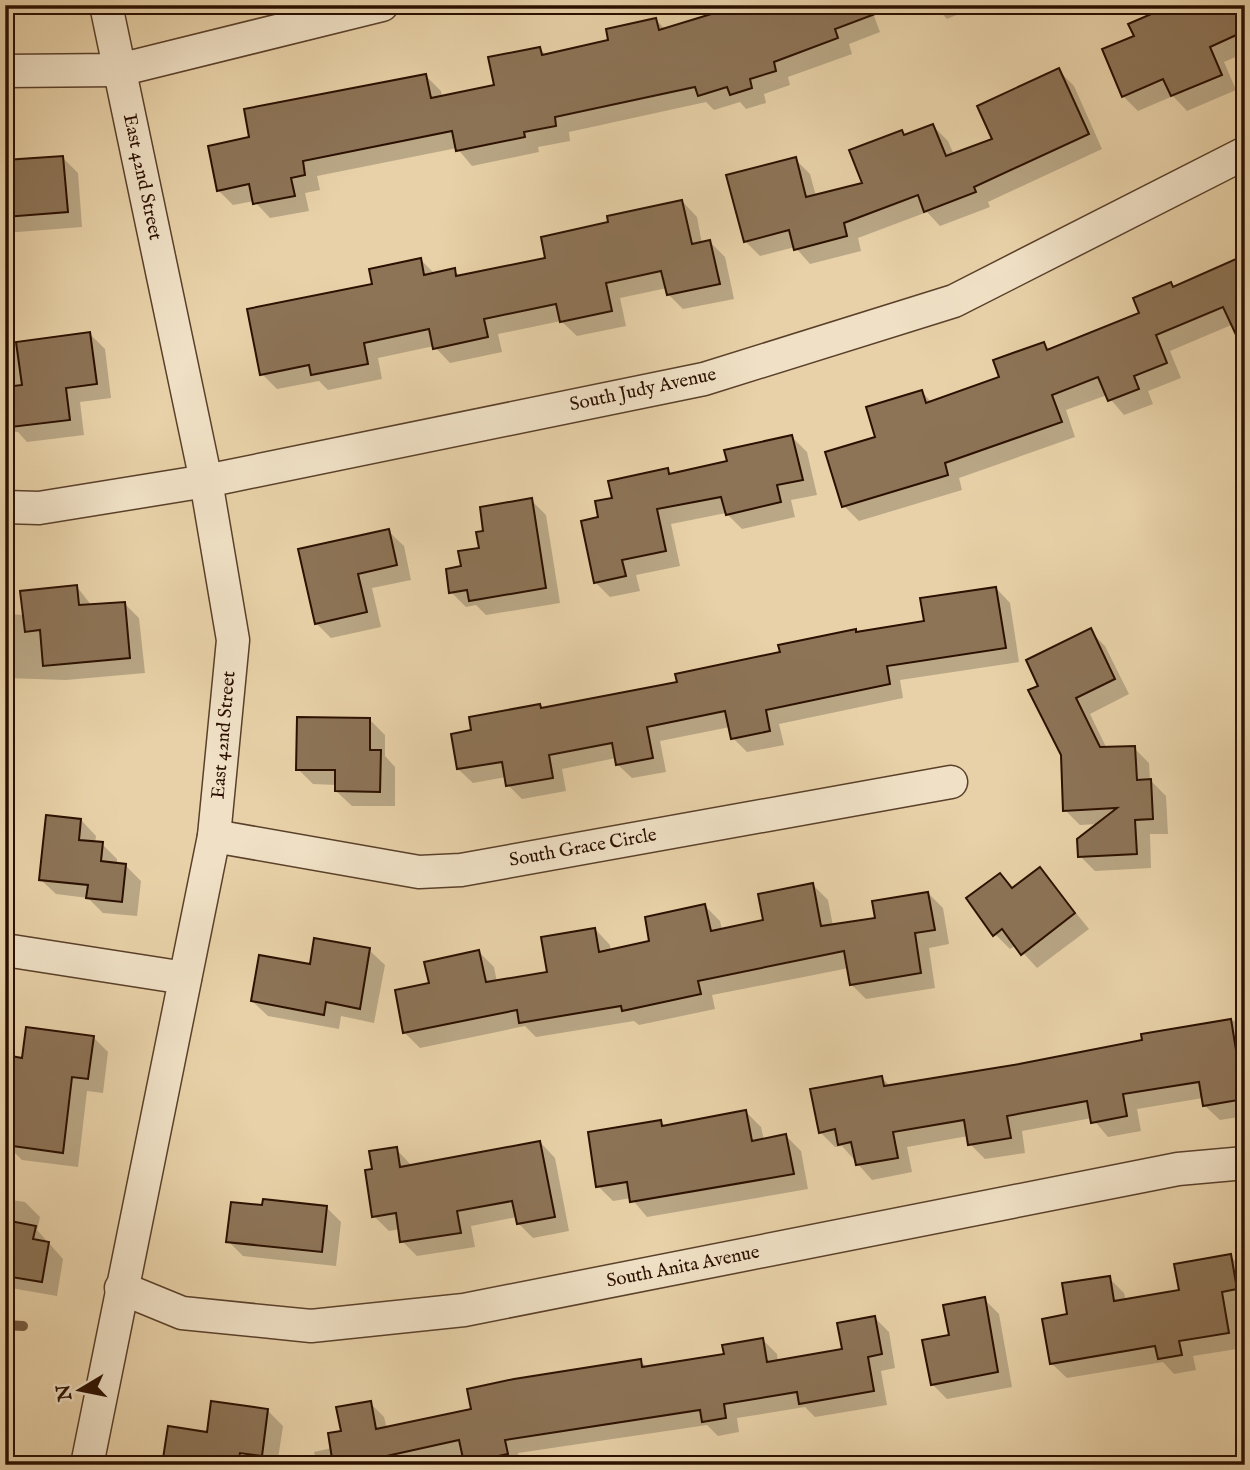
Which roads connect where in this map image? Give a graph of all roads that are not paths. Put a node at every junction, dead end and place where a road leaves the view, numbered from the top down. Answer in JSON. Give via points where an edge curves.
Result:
{"nodes":[{"id":1,"x":106,"y":5,"type":"edge"},
{"id":2,"x":382,"y":5,"type":"edge"},
{"id":3,"x":119,"y":70,"type":"junction"},
{"id":4,"x":5,"y":71,"type":"edge"},
{"id":5,"x":1245,"y":153,"type":"edge"},
{"id":6,"x":206,"y":481,"type":"junction"},
{"id":7,"x":5,"y":507,"type":"edge"},
{"id":8,"x":951,"y":782,"type":"dead end"},
{"id":9,"x":214,"y":836,"type":"junction"},
{"id":10,"x":5,"y":950,"type":"edge"},
{"id":11,"x":185,"y":978,"type":"junction"},
{"id":12,"x":1245,"y":1163,"type":"edge"},
{"id":13,"x":121,"y":1289,"type":"junction"},
{"id":14,"x":87,"y":1465,"type":"edge"}],
"edges":[{"from":1,"to":3,"type":"street","name":"East 42nd Street"},
{"from":2,"to":3,"type":"street"},
{"from":3,"to":4,"type":"street"},
{"from":3,"to":6,"type":"street","name":"East 42nd Street"},
{"from":5,"to":6,"type":"street","name":"South Judy Avenue","via":[[954,302],[824,344],[704,379]]},
{"from":6,"to":7,"type":"street","name":"South Judy Avenue","via":[[39,508]]},
{"from":6,"to":9,"type":"street","name":"East 42nd Street","via":[[233,640]]},
{"from":8,"to":9,"type":"street","name":"South Grace Circle","via":[[461,870],[419,872]]},
{"from":9,"to":11,"type":"street","name":"East 42nd Street"},
{"from":10,"to":11,"type":"street"},
{"from":11,"to":13,"type":"street","name":"East 42nd Street"},
{"from":12,"to":13,"type":"street","name":"South Anita Avenue","via":[[1178,1169],[464,1310],[311,1326],[182,1313]]},
{"from":13,"to":14,"type":"street","name":"East 42nd Street"}]}
